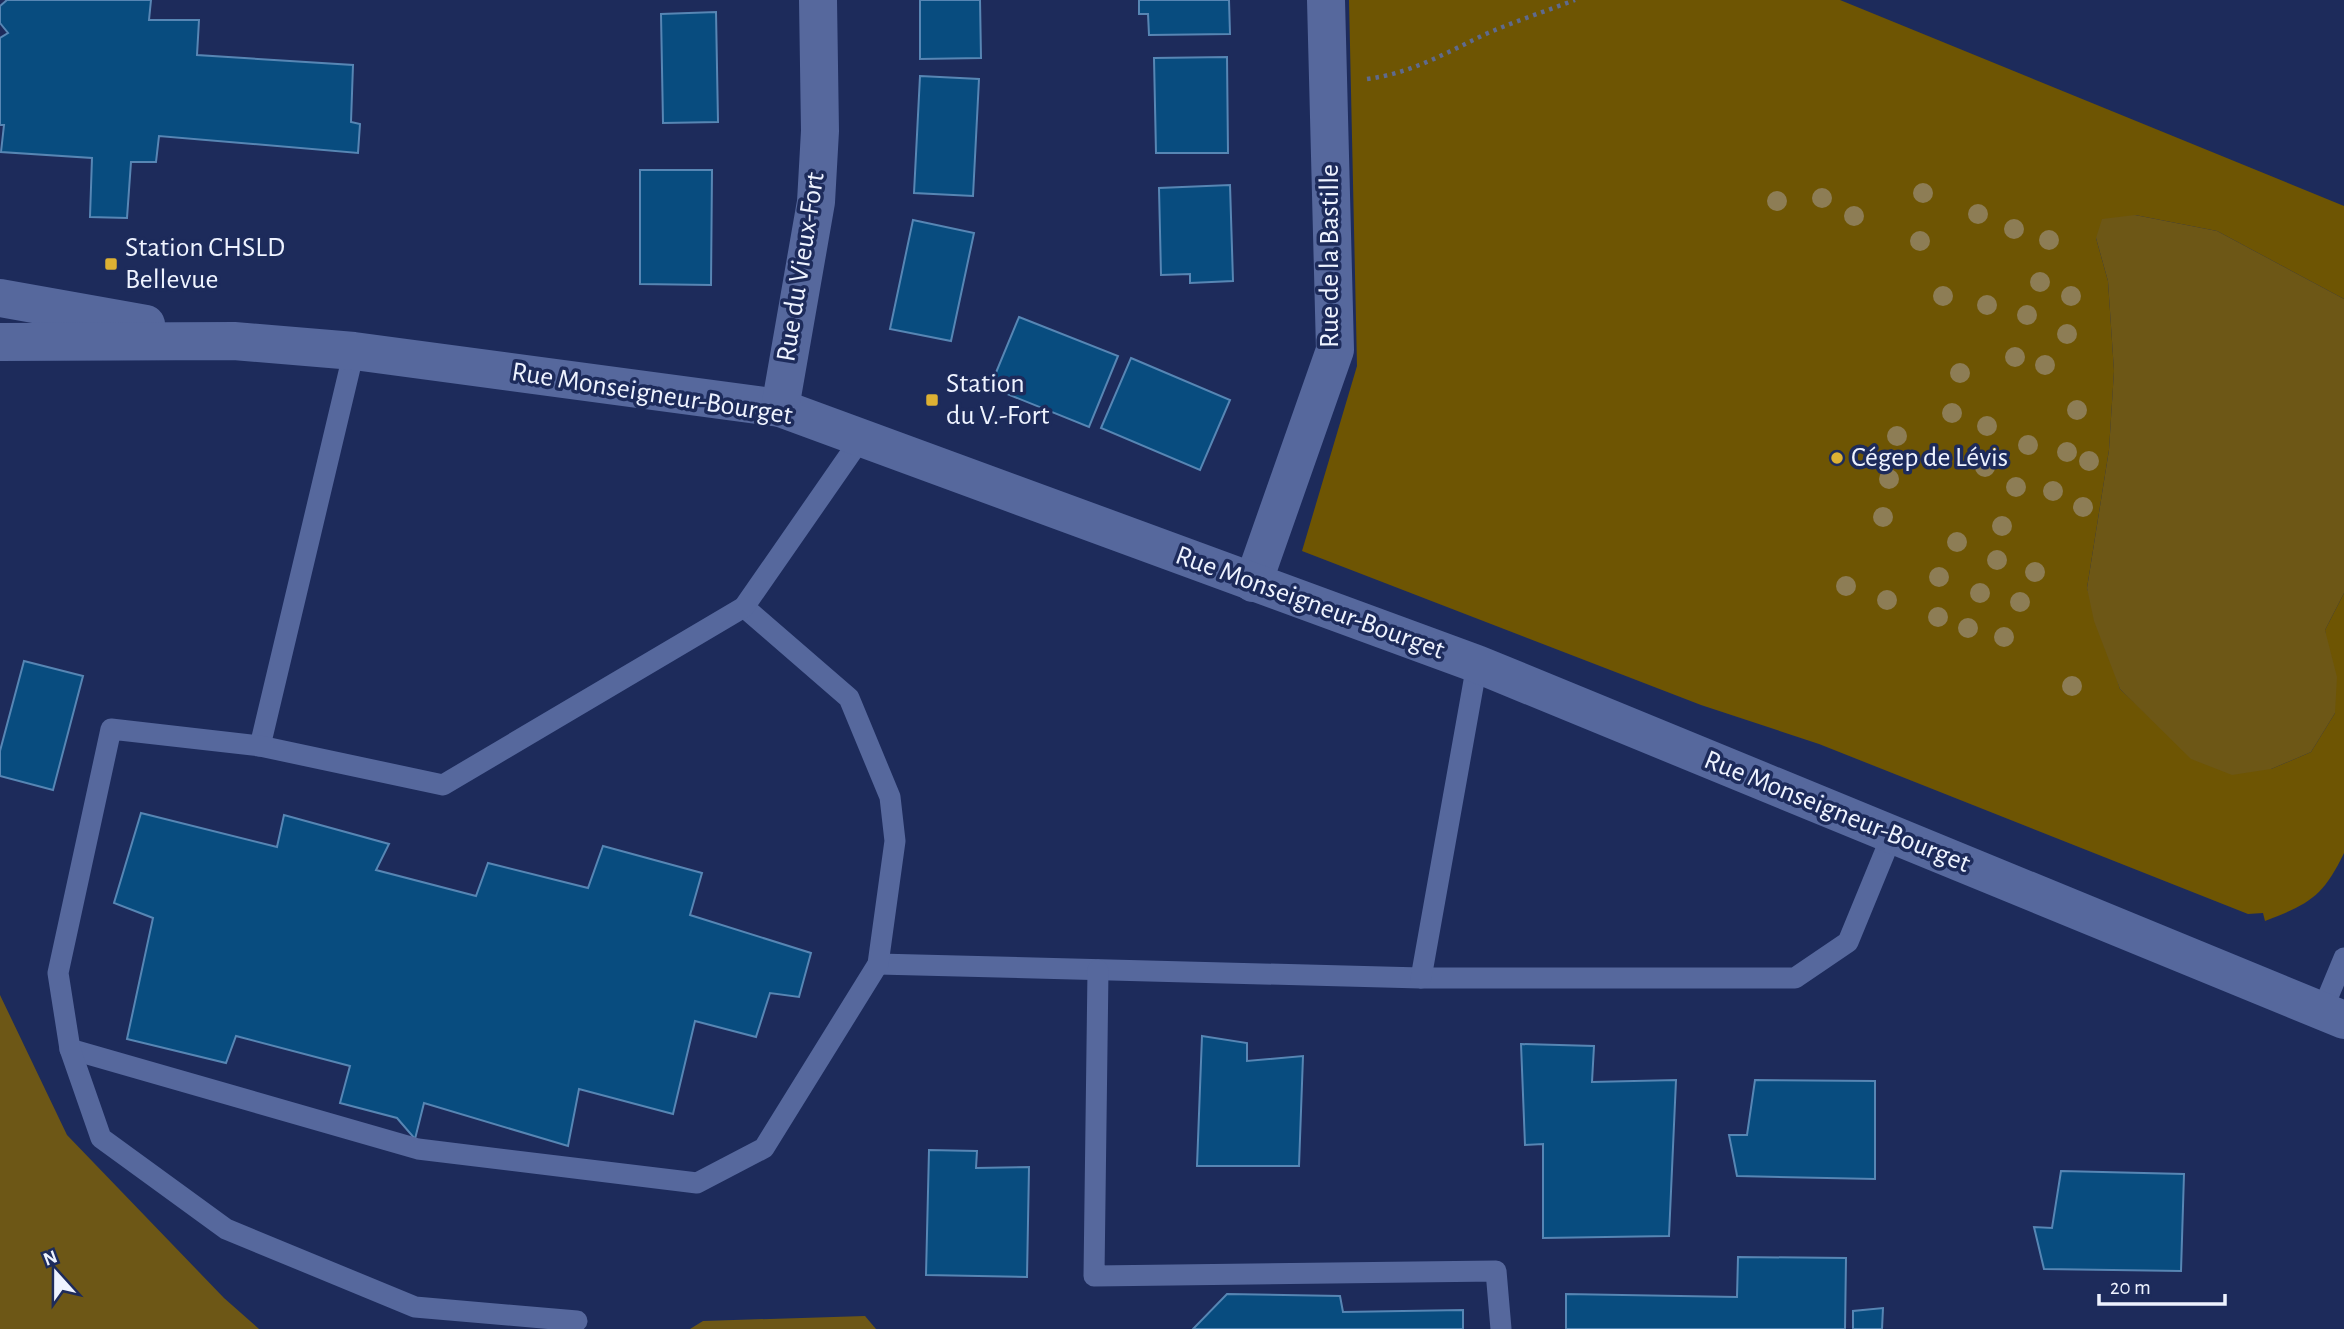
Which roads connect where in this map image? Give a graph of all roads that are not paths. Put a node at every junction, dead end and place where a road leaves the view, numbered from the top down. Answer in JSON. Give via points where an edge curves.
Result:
{"nodes":[{"id":1,"x":818,"y":0,"type":"edge"},
{"id":2,"x":1326,"y":0,"type":"edge"},
{"id":3,"x":0,"y":298,"type":"edge"},
{"id":4,"x":234,"y":341,"type":"junction"},
{"id":5,"x":0,"y":342,"type":"edge"},
{"id":6,"x":354,"y":351,"type":"junction"},
{"id":7,"x":780,"y":408,"type":"junction"},
{"id":8,"x":862,"y":437,"type":"junction"},
{"id":9,"x":1253,"y":583,"type":"junction"},
{"id":10,"x":744,"y":607,"type":"junction"},
{"id":11,"x":1477,"y":664,"type":"junction"},
{"id":12,"x":260,"y":746,"type":"junction"},
{"id":13,"x":1892,"y":835,"type":"junction"},
{"id":14,"x":2344,"y":958,"type":"edge"},
{"id":15,"x":878,"y":964,"type":"junction"},
{"id":16,"x":1098,"y":970,"type":"junction"},
{"id":17,"x":1421,"y":978,"type":"junction"},
{"id":18,"x":2333,"y":1016,"type":"edge"},
{"id":19,"x":70,"y":1049,"type":"junction"},
{"id":20,"x":577,"y":1321,"type":"dead end"},
{"id":21,"x":1501,"y":1329,"type":"edge"}],
"edges":[{"from":1,"to":7,"type":"street","name":"Rue du Vieux-Fort","via":[[817,202]]},
{"from":2,"to":9,"type":"street","name":"Rue de la Bastille","via":[[1335,349]]},
{"from":3,"to":4,"type":"street","name":"Rue Monseigneur-Bourget"},
{"from":4,"to":5,"type":"street","name":"Rue Monseigneur-Bourget"},
{"from":4,"to":6,"type":"street","name":"Rue Monseigneur-Bourget"},
{"from":6,"to":7,"type":"street","name":"Rue Monseigneur-Bourget"},
{"from":6,"to":12,"type":"lane"},
{"from":7,"to":8,"type":"street","name":"Rue Monseigneur-Bourget"},
{"from":8,"to":9,"type":"street","name":"Rue Monseigneur-Bourget"},
{"from":8,"to":10,"type":"lane"},
{"from":9,"to":11,"type":"street","name":"Rue Monseigneur-Bourget"},
{"from":10,"to":12,"type":"lane","via":[[443,785]]},
{"from":10,"to":15,"type":"lane","via":[[849,698],[890,797],[895,842]]},
{"from":11,"to":13,"type":"street","name":"Rue Monseigneur-Bourget"},
{"from":11,"to":17,"type":"lane"},
{"from":12,"to":19,"type":"lane","via":[[111,729],[58,973]]},
{"from":13,"to":17,"type":"lane","via":[[1848,942],[1795,978]]},
{"from":13,"to":18,"type":"street","name":"Rue Monseigneur-Bourget"},
{"from":14,"to":18,"type":"lane"},
{"from":15,"to":16,"type":"lane"},
{"from":15,"to":19,"type":"lane","via":[[764,1148],[696,1183],[418,1149]]},
{"from":16,"to":17,"type":"lane"},
{"from":16,"to":21,"type":"lane","via":[[1094,1276],[1496,1271]]},
{"from":19,"to":20,"type":"lane","via":[[102,1139],[226,1229],[415,1307]]}]}
